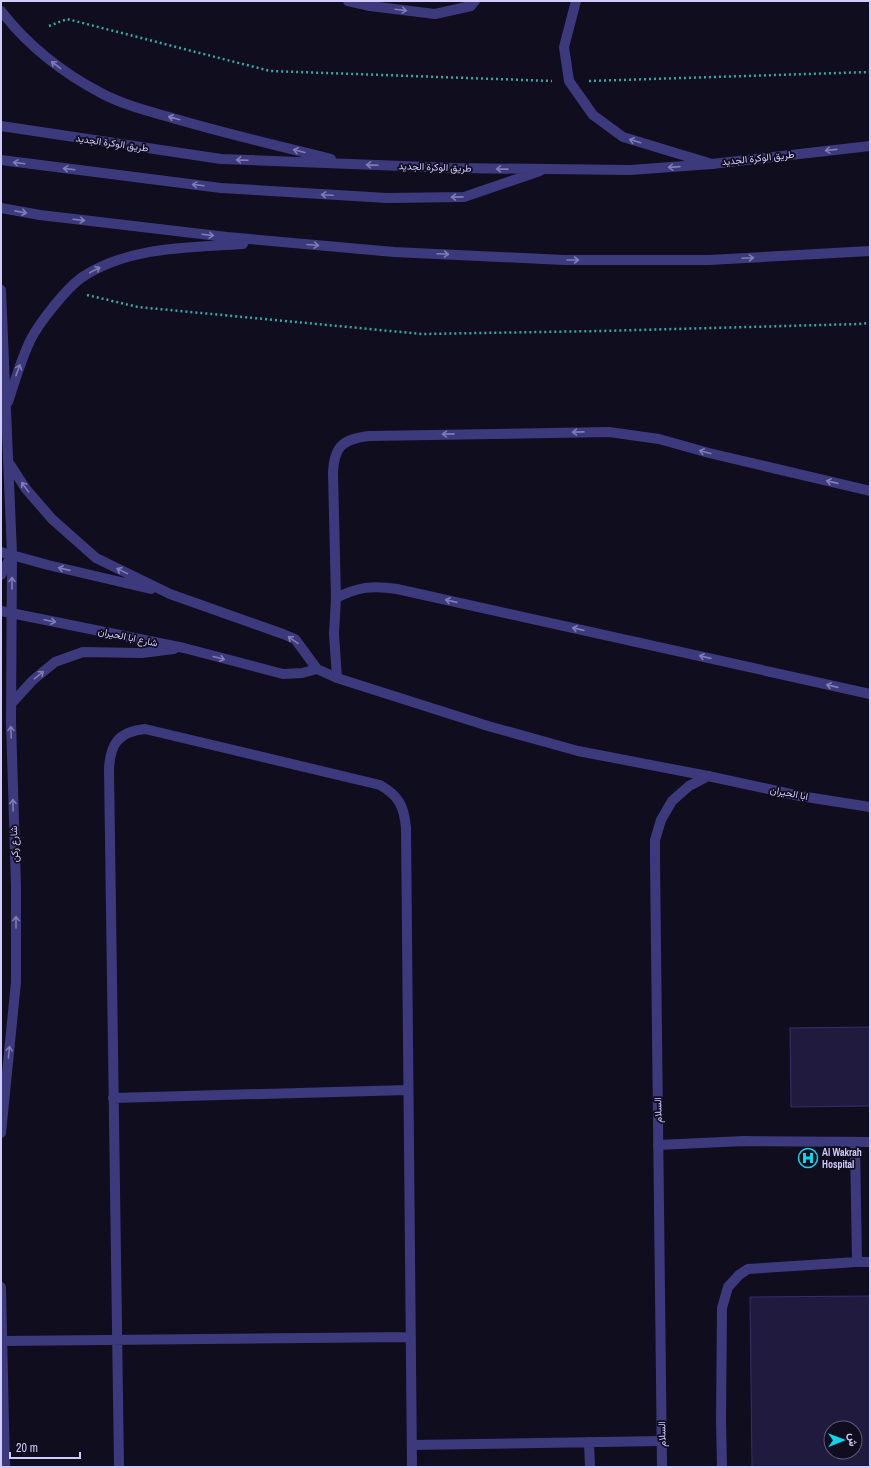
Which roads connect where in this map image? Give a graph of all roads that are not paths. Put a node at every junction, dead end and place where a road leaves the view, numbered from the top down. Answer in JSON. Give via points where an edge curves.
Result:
{"nodes":[{"id":1,"x":348,"y":1,"type":"edge"},
{"id":2,"x":475,"y":1,"type":"edge"},
{"id":3,"x":576,"y":1,"type":"edge"},
{"id":4,"x":1,"y":11,"type":"edge"},
{"id":5,"x":1,"y":126,"type":"edge"},
{"id":6,"x":870,"y":146,"type":"edge"},
{"id":7,"x":1,"y":160,"type":"edge"},
{"id":8,"x":351,"y":164,"type":"junction"},
{"id":9,"x":712,"y":164,"type":"junction"},
{"id":10,"x":548,"y":169,"type":"junction"},
{"id":11,"x":1,"y":208,"type":"edge"},
{"id":12,"x":274,"y":242,"type":"junction"},
{"id":13,"x":870,"y":251,"type":"edge"},
{"id":14,"x":1,"y":290,"type":"edge"},
{"id":15,"x":6,"y":407,"type":"junction"},
{"id":16,"x":8,"y":462,"type":"junction"},
{"id":17,"x":870,"y":491,"type":"edge"},
{"id":18,"x":1,"y":552,"type":"edge"},
{"id":19,"x":12,"y":554,"type":"junction"},
{"id":20,"x":1,"y":574,"type":"edge"},
{"id":21,"x":170,"y":594,"type":"junction"},
{"id":22,"x":336,"y":598,"type":"junction"},
{"id":23,"x":1,"y":611,"type":"edge"},
{"id":24,"x":12,"y":613,"type":"junction"},
{"id":25,"x":184,"y":648,"type":"junction"},
{"id":26,"x":317,"y":669,"type":"junction"},
{"id":27,"x":337,"y":678,"type":"junction"},
{"id":28,"x":870,"y":694,"type":"edge"},
{"id":29,"x":12,"y":703,"type":"junction"},
{"id":30,"x":708,"y":776,"type":"junction"},
{"id":31,"x":870,"y":807,"type":"edge"},
{"id":32,"x":408,"y":1090,"type":"junction"},
{"id":33,"x":113,"y":1098,"type":"junction"},
{"id":34,"x":1,"y":1133,"type":"edge"},
{"id":35,"x":854,"y":1142,"type":"junction"},
{"id":36,"x":870,"y":1142,"type":"edge"},
{"id":37,"x":658,"y":1145,"type":"junction"},
{"id":38,"x":857,"y":1262,"type":"junction"},
{"id":39,"x":870,"y":1262,"type":"edge"},
{"id":40,"x":1,"y":1287,"type":"edge"},
{"id":41,"x":411,"y":1337,"type":"junction"},
{"id":42,"x":117,"y":1340,"type":"junction"},
{"id":43,"x":3,"y":1341,"type":"junction"},
{"id":44,"x":662,"y":1441,"type":"junction"},
{"id":45,"x":589,"y":1442,"type":"junction"},
{"id":46,"x":412,"y":1445,"type":"junction"},
{"id":47,"x":5,"y":1467,"type":"edge"},
{"id":48,"x":119,"y":1467,"type":"edge"},
{"id":49,"x":412,"y":1467,"type":"edge"},
{"id":50,"x":590,"y":1467,"type":"edge"},
{"id":51,"x":662,"y":1467,"type":"edge"},
{"id":52,"x":722,"y":1467,"type":"edge"}],
"edges":[{"from":1,"to":2,"type":"street","one_way":true,"via":[[435,14],[471,6]]},
{"from":9,"to":3,"type":"street","one_way":true,"via":[[623,137],[593,115],[568,82],[564,47]]},
{"from":8,"to":4,"type":"street","one_way":true,"via":[[204,127],[102,94],[67,74],[35,49]]},
{"from":8,"to":5,"type":"street","name":"طريق الوكرة الجديد","one_way":true,"via":[[221,159]]},
{"from":6,"to":9,"type":"street","name":"طريق الوكرة الجديد","one_way":true},
{"from":10,"to":7,"type":"street","one_way":true,"via":[[464,197],[387,198],[221,188]]},
{"from":10,"to":8,"type":"street","name":"طريق الوكرة الجديد","one_way":true},
{"from":9,"to":10,"type":"street","name":"طريق الوكرة الجديد","one_way":true,"via":[[630,170]]},
{"from":11,"to":12,"type":"street","one_way":true,"via":[[40,215]]},
{"from":12,"to":13,"type":"street","one_way":true,"via":[[394,252],[564,260],[709,260]]},
{"from":15,"to":12,"type":"street","one_way":true,"via":[[25,350],[40,323],[67,290],[80,279],[118,259],[144,253]]},
{"from":14,"to":15,"type":"street"},
{"from":15,"to":16,"type":"street"},
{"from":16,"to":19,"type":"street"},
{"from":21,"to":16,"type":"street","one_way":true,"via":[[96,558],[52,519],[26,489]]},
{"from":17,"to":22,"type":"street","one_way":true,"via":[[659,439],[609,432],[354,438],[341,446],[334,458]]},
{"from":18,"to":19,"type":"street"},
{"from":19,"to":20,"type":"street"},
{"from":21,"to":19,"type":"street","one_way":true},
{"from":24,"to":19,"type":"street","name":"شارع ركن","one_way":true},
{"from":26,"to":21,"type":"street","one_way":true,"via":[[295,640]]},
{"from":22,"to":27,"type":"street","via":[[334,634]]},
{"from":28,"to":22,"type":"street","one_way":true,"via":[[381,586],[365,587]]},
{"from":23,"to":24,"type":"street","name":"شارع ابا الحيران"},
{"from":24,"to":25,"type":"street","name":"شارع ابا الحيران","one_way":true},
{"from":24,"to":29,"type":"street","name":"شارع ركن"},
{"from":25,"to":26,"type":"street","name":"شارع ابا الحيران","one_way":true,"via":[[283,674]]},
{"from":29,"to":25,"type":"street","one_way":true,"via":[[33,680],[55,662],[83,652],[142,653]]},
{"from":26,"to":27,"type":"street","name":"ابا الحيران"},
{"from":27,"to":30,"type":"street","name":"ابا الحيران","via":[[488,726],[578,751]]},
{"from":34,"to":29,"type":"street","name":"شارع ركن","one_way":true,"via":[[16,982]]},
{"from":30,"to":31,"type":"street","name":"ابا الحيران","via":[[800,796]]},
{"from":30,"to":37,"type":"street","name":"السلام","via":[[688,786],[672,801],[661,820],[655,840]]},
{"from":32,"to":33,"type":"street"},
{"from":32,"to":33,"type":"street","via":[[406,828],[402,806],[397,798],[390,790],[380,785],[145,729],[133,730],[122,736],[114,745],[110,757]]},
{"from":32,"to":41,"type":"street"},
{"from":33,"to":42,"type":"street"},
{"from":35,"to":36,"type":"street"},
{"from":35,"to":37,"type":"street","via":[[744,1141]]},
{"from":35,"to":38,"type":"street"},
{"from":37,"to":44,"type":"street","name":"السلام"},
{"from":38,"to":39,"type":"street"},
{"from":38,"to":52,"type":"street","via":[[748,1269],[739,1274],[728,1287],[722,1308]]},
{"from":40,"to":43,"type":"street"},
{"from":41,"to":42,"type":"street"},
{"from":41,"to":46,"type":"street"},
{"from":42,"to":43,"type":"street"},
{"from":42,"to":48,"type":"street"},
{"from":43,"to":47,"type":"street"},
{"from":44,"to":45,"type":"street"},
{"from":44,"to":51,"type":"street","name":"السلام"},
{"from":45,"to":46,"type":"street"},
{"from":45,"to":50,"type":"street"},
{"from":46,"to":49,"type":"street"}]}
